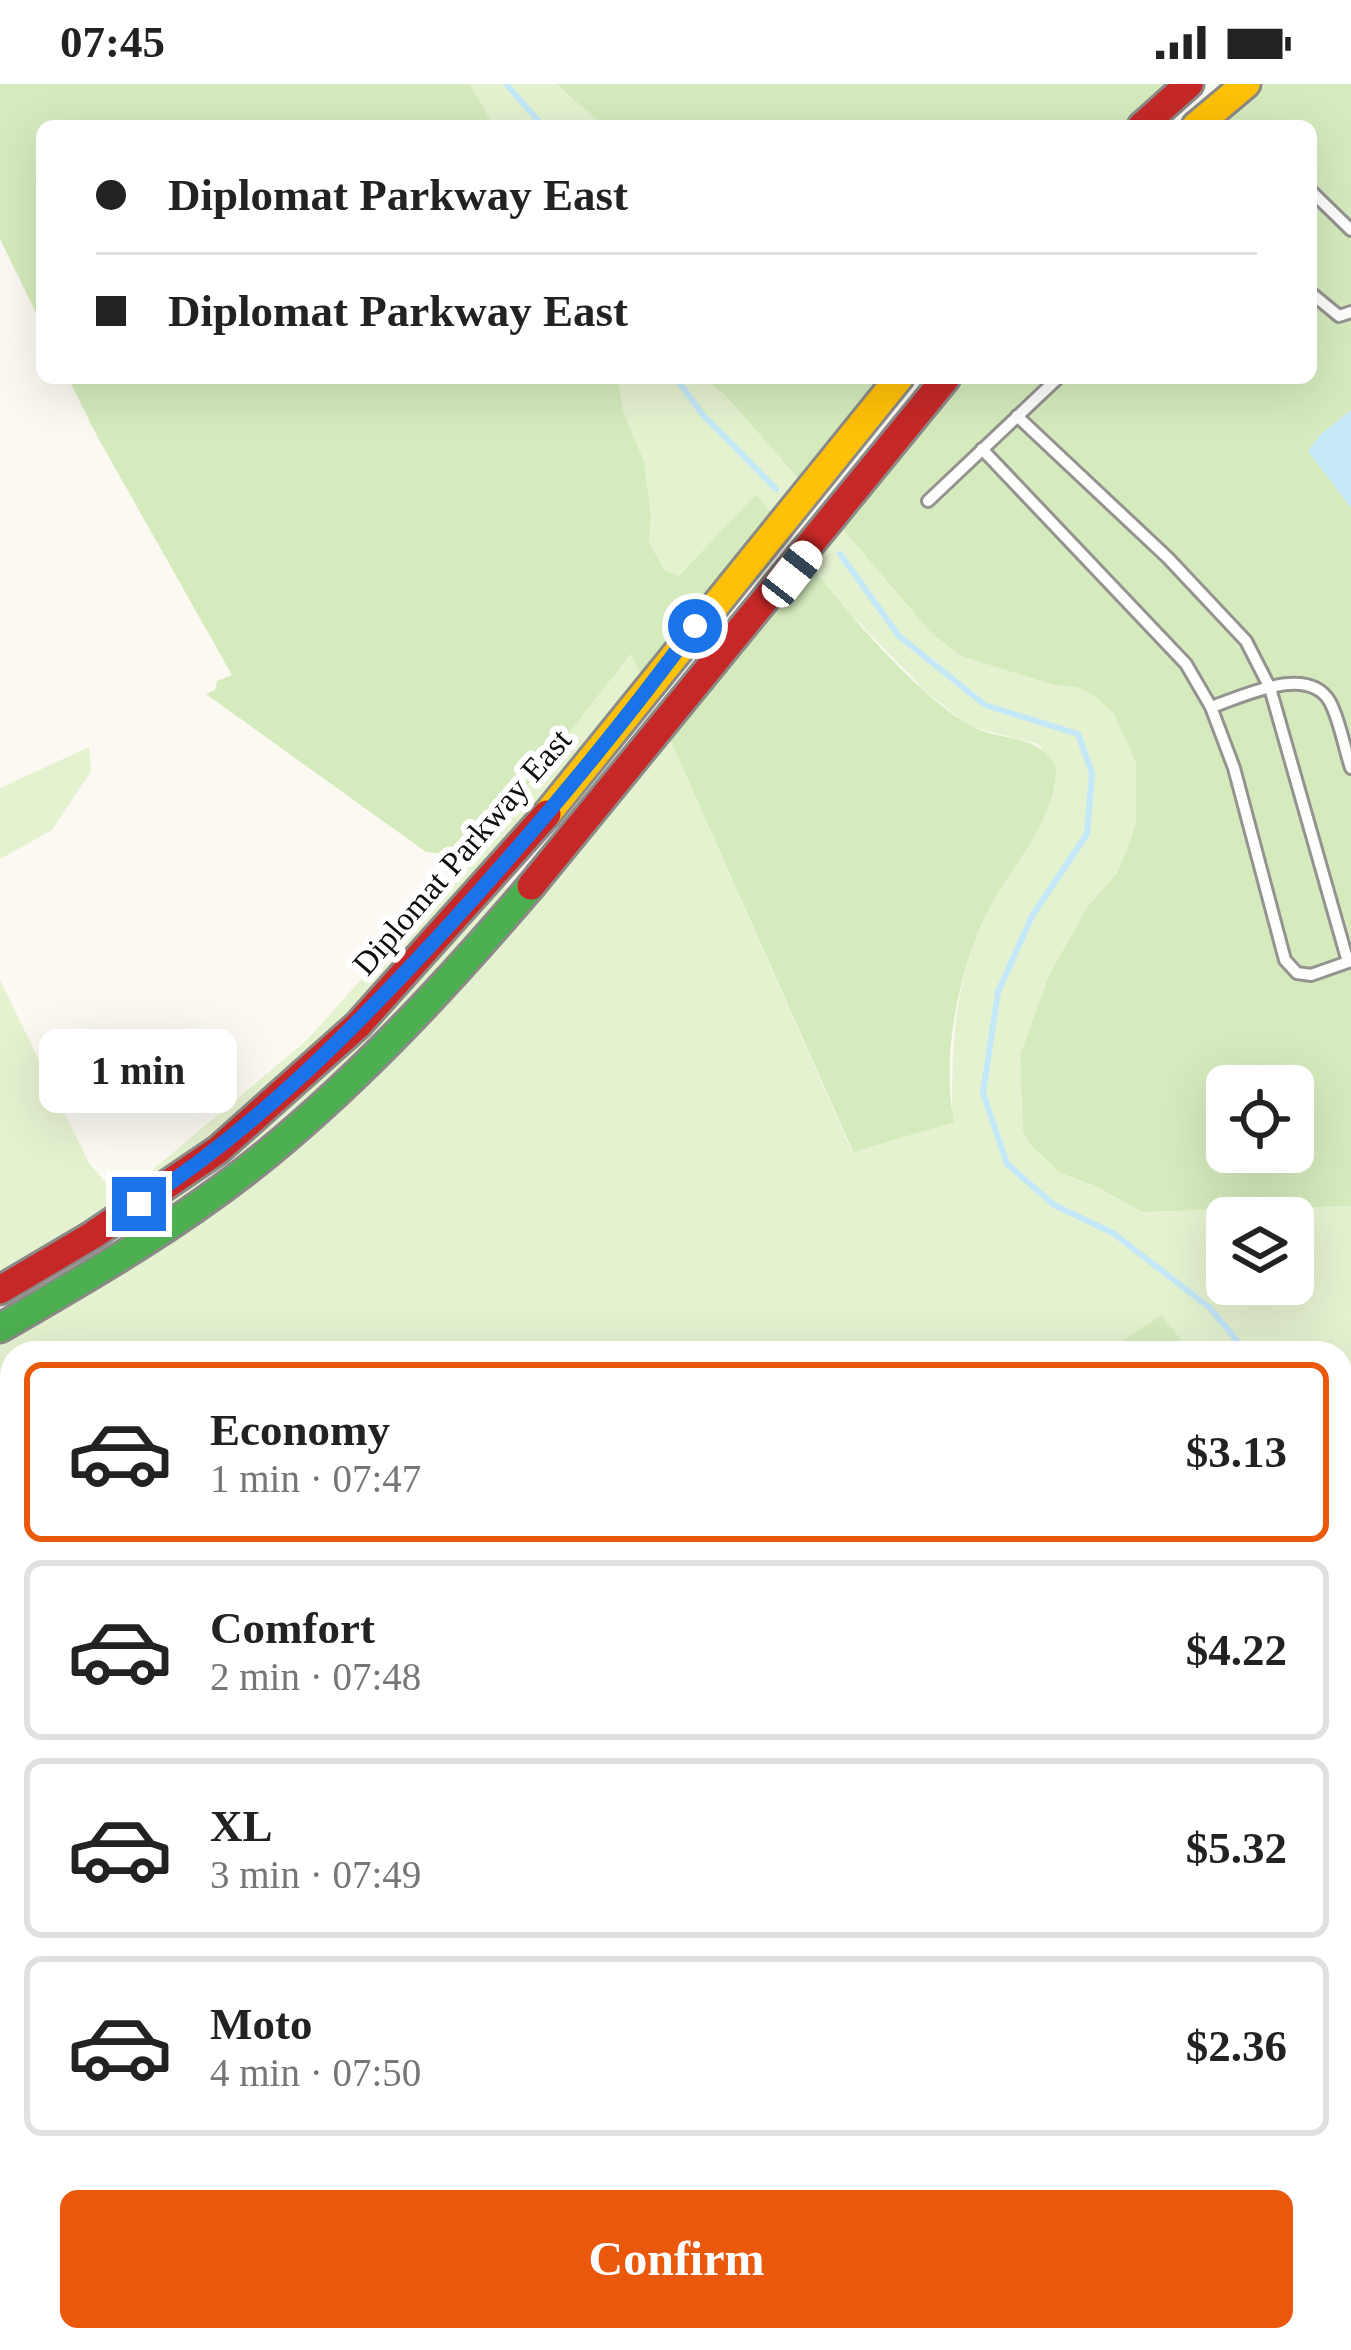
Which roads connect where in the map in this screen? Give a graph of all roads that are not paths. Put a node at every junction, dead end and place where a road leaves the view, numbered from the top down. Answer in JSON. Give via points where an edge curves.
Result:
{"nodes":[{"id":1,"x":1189,"y":84,"type":"edge"},
{"id":2,"x":1246,"y":84,"type":"edge"},
{"id":3,"x":1149,"y":120,"type":"edge"},
{"id":4,"x":1203,"y":120,"type":"edge"},
{"id":5,"x":1317,"y":197,"type":"edge"},
{"id":6,"x":1351,"y":230,"type":"edge"},
{"id":7,"x":1317,"y":298,"type":"edge"},
{"id":8,"x":1351,"y":312,"type":"edge"},
{"id":9,"x":894,"y":384,"type":"edge"},
{"id":10,"x":941,"y":384,"type":"edge"},
{"id":11,"x":1052,"y":384,"type":"edge"},
{"id":12,"x":1017,"y":416,"type":"junction"},
{"id":13,"x":982,"y":449,"type":"junction"},
{"id":14,"x":928,"y":501,"type":"dead end"},
{"id":15,"x":1270,"y":688,"type":"junction"},
{"id":16,"x":1211,"y":707,"type":"junction"},
{"id":17,"x":1351,"y":768,"type":"edge"},
{"id":18,"x":509,"y":860,"type":"junction"},
{"id":19,"x":535,"y":881,"type":"junction"},
{"id":20,"x":1350,"y":962,"type":"edge"},
{"id":21,"x":139,"y":1204,"type":"junction"},
{"id":22,"x":157,"y":1233,"type":"junction"},
{"id":23,"x":0,"y":1290,"type":"edge"},
{"id":24,"x":0,"y":1328,"type":"edge"}],
"edges":[{"from":1,"to":3,"type":"main road"},
{"from":2,"to":4,"type":"main road"},
{"from":5,"to":6,"type":"lane"},
{"from":7,"to":8,"type":"lane","via":[[1339,316]]},
{"from":9,"to":18,"type":"main road","name":"Diplomat Parkway East"},
{"from":10,"to":19,"type":"main road"},
{"from":11,"to":12,"type":"lane"},
{"from":12,"to":13,"type":"lane"},
{"from":12,"to":15,"type":"lane","via":[[1246,641]]},
{"from":13,"to":14,"type":"lane"},
{"from":13,"to":16,"type":"lane","via":[[1186,664]]},
{"from":15,"to":16,"type":"lane"},
{"from":15,"to":17,"type":"lane","via":[[1318,689]]},
{"from":15,"to":20,"type":"lane"},
{"from":16,"to":20,"type":"lane","via":[[1285,959],[1311,975]]},
{"from":18,"to":19,"type":"main road"},
{"from":18,"to":21,"type":"main road","name":"Diplomat Parkway East","via":[[297,1083]]},
{"from":19,"to":22,"type":"main road","via":[[413,1017],[301,1125]]},
{"from":21,"to":22,"type":"main road"},
{"from":21,"to":23,"type":"main road","name":"Diplomat Parkway East"},
{"from":22,"to":24,"type":"main road"}]}
